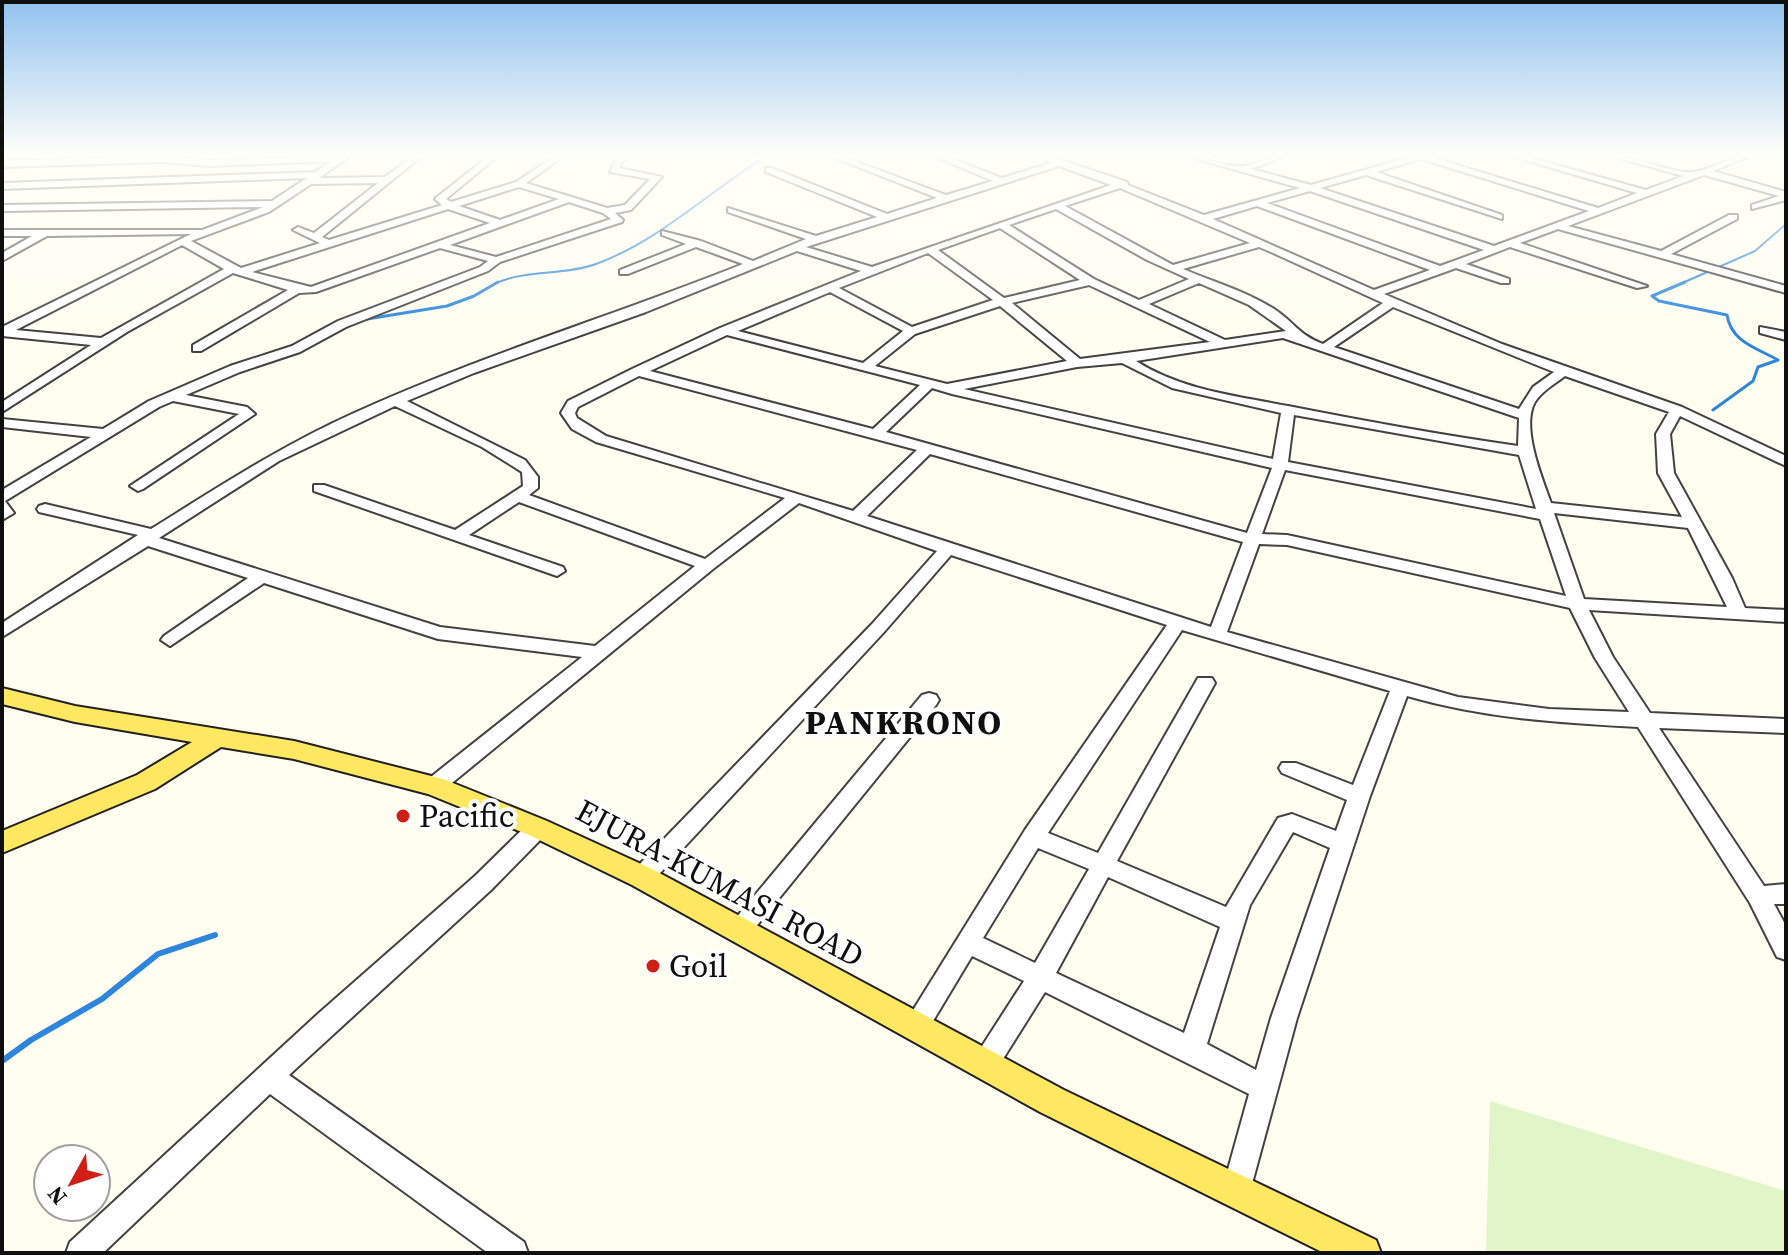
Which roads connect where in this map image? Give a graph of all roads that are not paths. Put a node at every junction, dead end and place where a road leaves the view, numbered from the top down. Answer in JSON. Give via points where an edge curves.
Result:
{"nodes":[{"id":1,"x":43,"y":215,"type":"edge"},
{"id":2,"x":255,"y":215,"type":"edge"},
{"id":3,"x":343,"y":215,"type":"edge"},
{"id":4,"x":428,"y":215,"type":"edge"},
{"id":5,"x":474,"y":215,"type":"edge"},
{"id":6,"x":527,"y":215,"type":"edge"},
{"id":7,"x":611,"y":215,"type":"edge"},
{"id":8,"x":745,"y":215,"type":"edge"},
{"id":9,"x":880,"y":215,"type":"edge"},
{"id":10,"x":888,"y":215,"type":"edge"},
{"id":11,"x":1029,"y":215,"type":"edge"},
{"id":12,"x":1075,"y":215,"type":"edge"},
{"id":13,"x":1192,"y":215,"type":"edge"},
{"id":14,"x":1219,"y":215,"type":"edge"},
{"id":15,"x":1288,"y":215,"type":"edge"},
{"id":16,"x":1390,"y":215,"type":"edge"},
{"id":17,"x":1491,"y":215,"type":"edge"},
{"id":18,"x":1589,"y":215,"type":"edge"},
{"id":19,"x":884,"y":216,"type":"junction"},
{"id":20,"x":1498,"y":217,"type":"dead end"},
{"id":21,"x":1733,"y":217,"type":"dead end"},
{"id":22,"x":1202,"y":219,"type":"junction"},
{"id":23,"x":502,"y":224,"type":"junction"},
{"id":24,"x":1001,"y":224,"type":"junction"},
{"id":25,"x":1558,"y":226,"type":"junction"},
{"id":26,"x":298,"y":230,"type":"dead end"},
{"id":27,"x":208,"y":231,"type":"junction"},
{"id":28,"x":19,"y":232,"type":"junction"},
{"id":29,"x":46,"y":232,"type":"junction"},
{"id":30,"x":2,"y":233,"type":"edge"},
{"id":31,"x":666,"y":233,"type":"dead end"},
{"id":32,"x":315,"y":237,"type":"junction"},
{"id":33,"x":816,"y":239,"type":"junction"},
{"id":34,"x":182,"y":241,"type":"junction"},
{"id":35,"x":697,"y":243,"type":"junction"},
{"id":36,"x":1258,"y":244,"type":"junction"},
{"id":37,"x":1511,"y":244,"type":"junction"},
{"id":38,"x":331,"y":246,"type":"junction"},
{"id":39,"x":443,"y":246,"type":"junction"},
{"id":40,"x":796,"y":247,"type":"junction"},
{"id":41,"x":929,"y":249,"type":"junction"},
{"id":42,"x":1495,"y":250,"type":"junction"},
{"id":43,"x":1662,"y":255,"type":"junction"},
{"id":44,"x":2,"y":258,"type":"edge"},
{"id":45,"x":496,"y":260,"type":"junction"},
{"id":46,"x":752,"y":264,"type":"junction"},
{"id":47,"x":1456,"y":264,"type":"junction"},
{"id":48,"x":1173,"y":268,"type":"junction"},
{"id":49,"x":238,"y":270,"type":"junction"},
{"id":50,"x":1441,"y":270,"type":"junction"},
{"id":51,"x":872,"y":271,"type":"junction"},
{"id":52,"x":624,"y":272,"type":"dead end"},
{"id":53,"x":1197,"y":280,"type":"junction"},
{"id":54,"x":1090,"y":281,"type":"junction"},
{"id":55,"x":1505,"y":281,"type":"dead end"},
{"id":56,"x":1641,"y":286,"type":"dead end"},
{"id":57,"x":831,"y":288,"type":"junction"},
{"id":58,"x":297,"y":289,"type":"junction"},
{"id":59,"x":1786,"y":290,"type":"edge"},
{"id":60,"x":1374,"y":294,"type":"junction"},
{"id":61,"x":1000,"y":302,"type":"junction"},
{"id":62,"x":1392,"y":302,"type":"junction"},
{"id":63,"x":1136,"y":305,"type":"junction"},
{"id":64,"x":1764,"y":330,"type":"dead end"},
{"id":65,"x":724,"y":331,"type":"junction"},
{"id":66,"x":911,"y":331,"type":"junction"},
{"id":67,"x":2,"y":332,"type":"edge"},
{"id":68,"x":1298,"y":336,"type":"junction"},
{"id":69,"x":1786,"y":336,"type":"edge"},
{"id":70,"x":103,"y":342,"type":"junction"},
{"id":71,"x":1222,"y":343,"type":"junction"},
{"id":72,"x":197,"y":348,"type":"dead end"},
{"id":73,"x":1325,"y":348,"type":"junction"},
{"id":74,"x":1124,"y":359,"type":"junction"},
{"id":75,"x":1077,"y":363,"type":"junction"},
{"id":76,"x":866,"y":367,"type":"junction"},
{"id":77,"x":1563,"y":371,"type":"junction"},
{"id":78,"x":637,"y":372,"type":"junction"},
{"id":79,"x":928,"y":385,"type":"junction"},
{"id":80,"x":947,"y":388,"type":"junction"},
{"id":81,"x":170,"y":396,"type":"junction"},
{"id":82,"x":395,"y":401,"type":"junction"},
{"id":83,"x":2,"y":408,"type":"edge"},
{"id":84,"x":1288,"y":410,"type":"junction"},
{"id":85,"x":1677,"y":410,"type":"junction"},
{"id":86,"x":1526,"y":416,"type":"junction"},
{"id":87,"x":2,"y":423,"type":"edge"},
{"id":88,"x":107,"y":434,"type":"junction"},
{"id":89,"x":876,"y":434,"type":"junction"},
{"id":90,"x":927,"y":449,"type":"junction"},
{"id":91,"x":1525,"y":451,"type":"junction"},
{"id":92,"x":1786,"y":462,"type":"edge"},
{"id":93,"x":1280,"y":465,"type":"junction"},
{"id":94,"x":138,"y":486,"type":"dead end"},
{"id":95,"x":319,"y":488,"type":"dead end"},
{"id":96,"x":2,"y":497,"type":"edge"},
{"id":97,"x":520,"y":497,"type":"junction"},
{"id":98,"x":797,"y":497,"type":"junction"},
{"id":99,"x":2,"y":505,"type":"edge"},
{"id":100,"x":45,"y":509,"type":"dead end"},
{"id":101,"x":1543,"y":511,"type":"junction"},
{"id":102,"x":2,"y":515,"type":"edge"},
{"id":103,"x":855,"y":518,"type":"junction"},
{"id":104,"x":1258,"y":520,"type":"junction"},
{"id":105,"x":1690,"y":523,"type":"junction"},
{"id":106,"x":149,"y":536,"type":"junction"},
{"id":107,"x":457,"y":536,"type":"junction"},
{"id":108,"x":1251,"y":539,"type":"junction"},
{"id":109,"x":1287,"y":540,"type":"junction"},
{"id":110,"x":948,"y":549,"type":"junction"},
{"id":111,"x":707,"y":565,"type":"junction"},
{"id":112,"x":557,"y":571,"type":"dead end"},
{"id":113,"x":261,"y":577,"type":"junction"},
{"id":114,"x":1577,"y":604,"type":"junction"},
{"id":115,"x":1739,"y":615,"type":"junction"},
{"id":116,"x":1786,"y":616,"type":"edge"},
{"id":117,"x":1177,"y":623,"type":"junction"},
{"id":118,"x":2,"y":631,"type":"edge"},
{"id":119,"x":1217,"y":635,"type":"junction"},
{"id":120,"x":170,"y":640,"type":"dead end"},
{"id":121,"x":600,"y":653,"type":"junction"},
{"id":122,"x":1205,"y":683,"type":"dead end"},
{"id":123,"x":1400,"y":689,"type":"junction"},
{"id":124,"x":2,"y":696,"type":"edge"},
{"id":125,"x":929,"y":700,"type":"dead end"},
{"id":126,"x":1646,"y":722,"type":"junction"},
{"id":127,"x":1786,"y":726,"type":"edge"},
{"id":128,"x":217,"y":738,"type":"junction"},
{"id":129,"x":1289,"y":768,"type":"dead end"},
{"id":130,"x":434,"y":786,"type":"junction"},
{"id":131,"x":1359,"y":796,"type":"junction"},
{"id":132,"x":538,"y":828,"type":"junction"},
{"id":133,"x":1033,"y":836,"type":"junction"},
{"id":134,"x":2,"y":842,"type":"edge"},
{"id":135,"x":1344,"y":844,"type":"junction"},
{"id":136,"x":1105,"y":865,"type":"junction"},
{"id":137,"x":642,"y":877,"type":"junction"},
{"id":138,"x":1786,"y":894,"type":"edge"},
{"id":139,"x":1758,"y":896,"type":"junction"},
{"id":140,"x":1233,"y":922,"type":"junction"},
{"id":141,"x":738,"y":932,"type":"junction"},
{"id":142,"x":969,"y":943,"type":"junction"},
{"id":143,"x":1786,"y":950,"type":"edge"},
{"id":144,"x":1040,"y":978,"type":"junction"},
{"id":145,"x":915,"y":1028,"type":"junction"},
{"id":146,"x":1192,"y":1050,"type":"junction"},
{"id":147,"x":984,"y":1066,"type":"junction"},
{"id":148,"x":269,"y":1077,"type":"junction"},
{"id":149,"x":1266,"y":1089,"type":"junction"},
{"id":150,"x":1236,"y":1191,"type":"junction"},
{"id":151,"x":81,"y":1253,"type":"edge"},
{"id":152,"x":513,"y":1253,"type":"edge"},
{"id":153,"x":1363,"y":1253,"type":"edge"}],
"edges":[{"from":1,"to":28,"type":"street"},
{"from":2,"to":27,"type":"street"},
{"from":3,"to":32,"type":"street"},
{"from":4,"to":38,"type":"street"},
{"from":5,"to":23,"type":"street"},
{"from":6,"to":23,"type":"street"},
{"from":7,"to":45,"type":"street","via":[[618,220]]},
{"from":8,"to":33,"type":"street"},
{"from":9,"to":19,"type":"street"},
{"from":10,"to":19,"type":"street"},
{"from":11,"to":24,"type":"street"},
{"from":12,"to":48,"type":"street"},
{"from":13,"to":22,"type":"street"},
{"from":14,"to":22,"type":"street"},
{"from":15,"to":50,"type":"street"},
{"from":16,"to":42,"type":"street"},
{"from":17,"to":20,"type":"street"},
{"from":18,"to":25,"type":"street"},
{"from":19,"to":33,"type":"street"},
{"from":21,"to":43,"type":"street"},
{"from":22,"to":36,"type":"street"},
{"from":23,"to":39,"type":"street"},
{"from":24,"to":41,"type":"street"},
{"from":24,"to":54,"type":"street"},
{"from":25,"to":37,"type":"street"},
{"from":25,"to":43,"type":"street"},
{"from":26,"to":32,"type":"street"},
{"from":27,"to":29,"type":"street"},
{"from":27,"to":34,"type":"street"},
{"from":28,"to":29,"type":"street"},
{"from":28,"to":30,"type":"street"},
{"from":29,"to":44,"type":"street"},
{"from":31,"to":35,"type":"street"},
{"from":32,"to":38,"type":"street"},
{"from":33,"to":40,"type":"street"},
{"from":34,"to":49,"type":"street"},
{"from":34,"to":67,"type":"street"},
{"from":35,"to":46,"type":"street"},
{"from":35,"to":52,"type":"street"},
{"from":36,"to":48,"type":"street"},
{"from":36,"to":60,"type":"street"},
{"from":37,"to":42,"type":"street"},
{"from":37,"to":56,"type":"street"},
{"from":38,"to":49,"type":"street"},
{"from":39,"to":45,"type":"street"},
{"from":39,"to":58,"type":"street","via":[[323,288]]},
{"from":40,"to":46,"type":"street"},
{"from":40,"to":51,"type":"street"},
{"from":41,"to":51,"type":"street"},
{"from":41,"to":61,"type":"street"},
{"from":42,"to":47,"type":"street"},
{"from":43,"to":59,"type":"street"},
{"from":45,"to":81,"type":"street","via":[[342,324],[296,349]]},
{"from":46,"to":82,"type":"street"},
{"from":47,"to":50,"type":"street"},
{"from":47,"to":55,"type":"street"},
{"from":48,"to":53,"type":"street"},
{"from":49,"to":58,"type":"street"},
{"from":49,"to":70,"type":"street"},
{"from":50,"to":60,"type":"street"},
{"from":51,"to":57,"type":"street"},
{"from":53,"to":63,"type":"street"},
{"from":53,"to":68,"type":"street","via":[[1268,309]]},
{"from":54,"to":61,"type":"street"},
{"from":54,"to":63,"type":"street"},
{"from":57,"to":65,"type":"street"},
{"from":57,"to":66,"type":"street"},
{"from":58,"to":72,"type":"street"},
{"from":60,"to":62,"type":"street"},
{"from":61,"to":66,"type":"street"},
{"from":61,"to":75,"type":"street"},
{"from":62,"to":73,"type":"street"},
{"from":62,"to":77,"type":"street"},
{"from":63,"to":71,"type":"street"},
{"from":64,"to":69,"type":"street"},
{"from":65,"to":76,"type":"street"},
{"from":65,"to":78,"type":"street"},
{"from":66,"to":76,"type":"street"},
{"from":67,"to":70,"type":"street"},
{"from":68,"to":71,"type":"street","via":[[1267,334]]},
{"from":68,"to":73,"type":"street"},
{"from":70,"to":83,"type":"street"},
{"from":71,"to":74,"type":"street"},
{"from":73,"to":86,"type":"street"},
{"from":74,"to":75,"type":"street"},
{"from":74,"to":84,"type":"street","via":[[1173,385]]},
{"from":75,"to":80,"type":"street"},
{"from":76,"to":79,"type":"street"},
{"from":77,"to":85,"type":"street"},
{"from":77,"to":86,"type":"street","via":[[1538,390],[1526,406]]},
{"from":78,"to":89,"type":"street"},
{"from":78,"to":98,"type":"street","via":[[573,404],[571,420],[601,439]]},
{"from":79,"to":80,"type":"street"},
{"from":79,"to":89,"type":"street"},
{"from":80,"to":93,"type":"street"},
{"from":81,"to":88,"type":"street"},
{"from":81,"to":94,"type":"street","via":[[248,414]]},
{"from":82,"to":97,"type":"street","via":[[528,469],[530,488]]},
{"from":82,"to":106,"type":"street","via":[[296,446]]},
{"from":84,"to":91,"type":"street"},
{"from":84,"to":93,"type":"street"},
{"from":85,"to":92,"type":"street"},
{"from":85,"to":105,"type":"street","via":[[1663,434],[1663,457]]},
{"from":86,"to":91,"type":"street"},
{"from":87,"to":88,"type":"street"},
{"from":88,"to":96,"type":"street"},
{"from":89,"to":90,"type":"street"},
{"from":90,"to":103,"type":"street"},
{"from":90,"to":108,"type":"street"},
{"from":91,"to":101,"type":"street"},
{"from":93,"to":101,"type":"street"},
{"from":93,"to":104,"type":"street"},
{"from":95,"to":107,"type":"street"},
{"from":97,"to":107,"type":"street"},
{"from":97,"to":111,"type":"street"},
{"from":98,"to":103,"type":"street"},
{"from":98,"to":111,"type":"street"},
{"from":99,"to":102,"type":"street"},
{"from":100,"to":106,"type":"street"},
{"from":101,"to":105,"type":"street"},
{"from":101,"to":114,"type":"street"},
{"from":103,"to":110,"type":"street"},
{"from":104,"to":108,"type":"street"},
{"from":104,"to":109,"type":"street"},
{"from":105,"to":115,"type":"street"},
{"from":106,"to":113,"type":"street"},
{"from":106,"to":118,"type":"street"},
{"from":107,"to":112,"type":"street"},
{"from":108,"to":109,"type":"street"},
{"from":108,"to":119,"type":"street"},
{"from":109,"to":114,"type":"street"},
{"from":110,"to":117,"type":"street"},
{"from":110,"to":137,"type":"street"},
{"from":111,"to":121,"type":"street"},
{"from":113,"to":120,"type":"street"},
{"from":113,"to":121,"type":"street","via":[[438,633]]},
{"from":114,"to":115,"type":"street"},
{"from":114,"to":126,"type":"street"},
{"from":115,"to":116,"type":"street"},
{"from":117,"to":119,"type":"street"},
{"from":117,"to":133,"type":"street"},
{"from":119,"to":123,"type":"street"},
{"from":121,"to":130,"type":"street"},
{"from":122,"to":136,"type":"street"},
{"from":123,"to":126,"type":"street","via":[[1494,709]]},
{"from":123,"to":131,"type":"street"},
{"from":124,"to":128,"type":"main road","name":"EJURA-KUMASI ROAD"},
{"from":125,"to":141,"type":"street"},
{"from":126,"to":127,"type":"street"},
{"from":126,"to":139,"type":"street"},
{"from":128,"to":130,"type":"main road","name":"EJURA-KUMASI ROAD","via":[[294,750]]},
{"from":128,"to":134,"type":"main road","via":[[146,782]]},
{"from":129,"to":131,"type":"street"},
{"from":130,"to":132,"type":"main road","name":"EJURA-KUMASI ROAD"},
{"from":131,"to":135,"type":"street"},
{"from":132,"to":137,"type":"main road","name":"EJURA-KUMASI ROAD"},
{"from":132,"to":148,"type":"street"},
{"from":133,"to":136,"type":"street"},
{"from":133,"to":142,"type":"street"},
{"from":135,"to":140,"type":"street","via":[[1286,824]]},
{"from":135,"to":149,"type":"street","via":[[1284,1018]]},
{"from":136,"to":140,"type":"street"},
{"from":136,"to":144,"type":"street"},
{"from":137,"to":141,"type":"main road","name":"EJURA-KUMASI ROAD"},
{"from":138,"to":139,"type":"street"},
{"from":139,"to":143,"type":"street"},
{"from":140,"to":146,"type":"street"},
{"from":141,"to":145,"type":"main road","name":"EJURA-KUMASI ROAD"},
{"from":142,"to":144,"type":"street"},
{"from":142,"to":145,"type":"street"},
{"from":144,"to":146,"type":"street"},
{"from":144,"to":147,"type":"street"},
{"from":145,"to":147,"type":"main road","name":"EJURA-KUMASI ROAD"},
{"from":146,"to":149,"type":"street"},
{"from":147,"to":150,"type":"main road","name":"EJURA-KUMASI ROAD"},
{"from":148,"to":151,"type":"street"},
{"from":148,"to":152,"type":"street"},
{"from":149,"to":150,"type":"street"},
{"from":150,"to":153,"type":"main road","name":"EJURA-KUMASI ROAD"}]}
